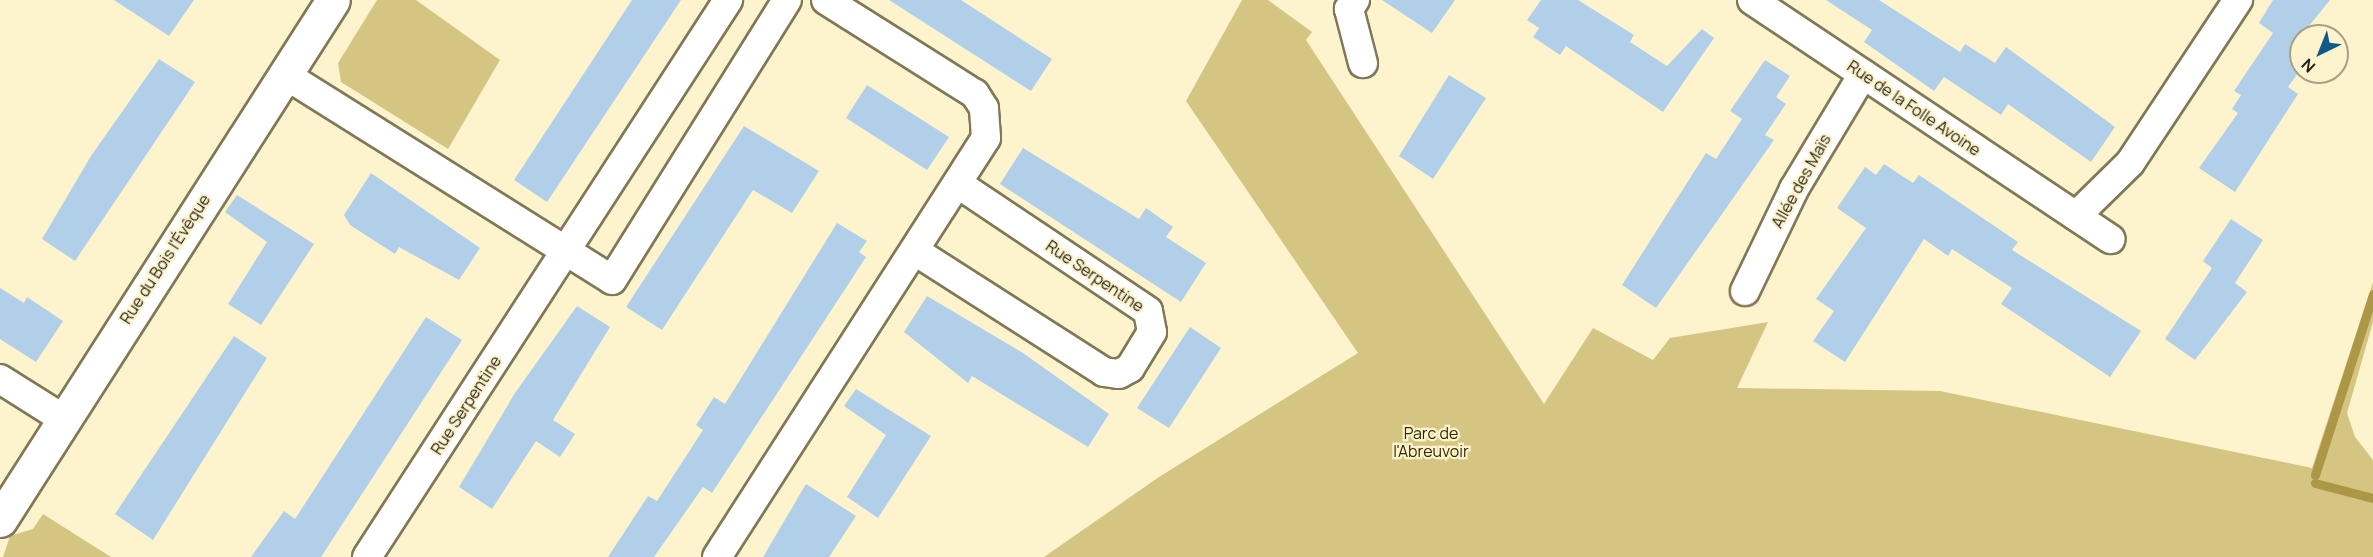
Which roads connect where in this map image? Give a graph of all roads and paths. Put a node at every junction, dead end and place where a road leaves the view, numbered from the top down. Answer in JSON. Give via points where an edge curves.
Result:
{"nodes":[{"id":1,"x":333,"y":0,"type":"edge"},
{"id":2,"x":728,"y":0,"type":"edge"},
{"id":3,"x":788,"y":0,"type":"edge"},
{"id":4,"x":826,"y":0,"type":"edge"},
{"id":5,"x":1355,"y":0,"type":"edge"},
{"id":6,"x":1752,"y":0,"type":"edge"},
{"id":7,"x":2238,"y":0,"type":"edge"},
{"id":8,"x":1363,"y":63,"type":"dead end"},
{"id":9,"x":284,"y":74,"type":"junction"},
{"id":10,"x":1863,"y":74,"type":"junction"},
{"id":11,"x":958,"y":184,"type":"junction"},
{"id":12,"x":2076,"y":216,"type":"junction"},
{"id":13,"x":2111,"y":239,"type":"dead end"},
{"id":14,"x":915,"y":251,"type":"junction"},
{"id":15,"x":564,"y":253,"type":"junction"},
{"id":16,"x":1745,"y":291,"type":"dead end"},
{"id":17,"x":0,"y":379,"type":"edge"},
{"id":18,"x":62,"y":418,"type":"junction"},
{"id":19,"x":0,"y":520,"type":"edge"},
{"id":20,"x":367,"y":557,"type":"edge"},
{"id":21,"x":717,"y":557,"type":"edge"}],
"edges":[{"from":1,"to":9,"type":"street","name":"Rue du Bois l'Évêque"},
{"from":2,"to":15,"type":"street","name":"Rue Serpentine"},
{"from":3,"to":15,"type":"street","via":[[612,280]]},
{"from":4,"to":11,"type":"street","via":[[975,94],[984,108],[986,138]]},
{"from":5,"to":8,"type":"street","via":[[1349,9]]},
{"from":6,"to":10,"type":"street","name":"Rue de la Folle Avoine"},
{"from":7,"to":12,"type":"street","via":[[2130,162]]},
{"from":9,"to":15,"type":"street"},
{"from":9,"to":18,"type":"street","name":"Rue du Bois l'Évêque"},
{"from":10,"to":12,"type":"street","name":"Rue de la Folle Avoine"},
{"from":10,"to":16,"type":"street","name":"Allée des Maïs","via":[[1794,189]]},
{"from":11,"to":14,"type":"street"},
{"from":11,"to":14,"type":"street","name":"Rue Serpentine","via":[[1148,311],[1152,332],[1130,368],[1119,374],[1104,372]]},
{"from":12,"to":13,"type":"street","name":"Rue de la Folle Avoine"},
{"from":14,"to":21,"type":"street"},
{"from":15,"to":20,"type":"street","name":"Rue Serpentine"},
{"from":17,"to":18,"type":"street"},
{"from":18,"to":19,"type":"street","name":"Rue du Bois l'Évêque"}]}
